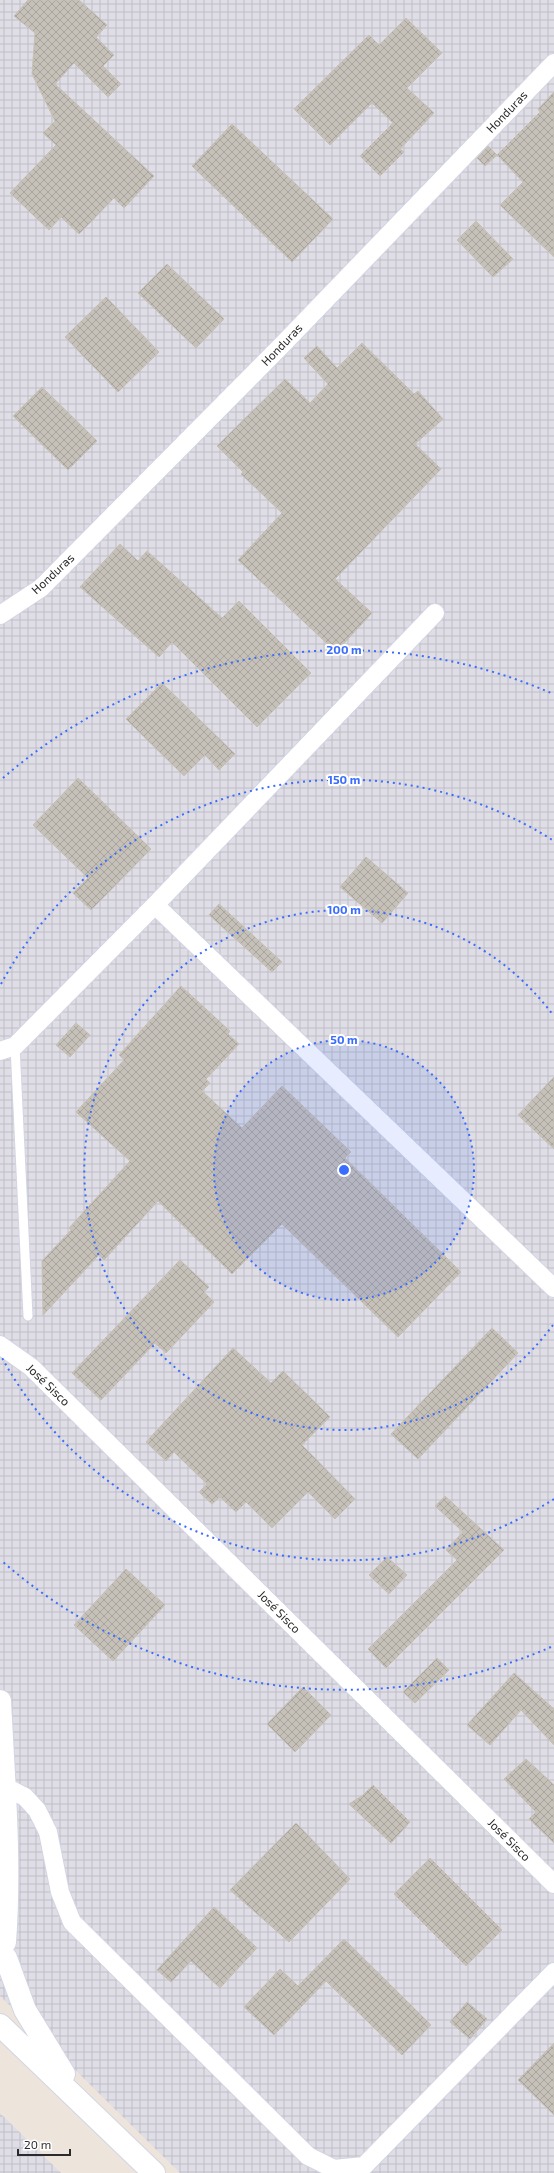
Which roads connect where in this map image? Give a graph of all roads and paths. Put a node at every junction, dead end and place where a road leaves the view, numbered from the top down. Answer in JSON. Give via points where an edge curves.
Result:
{"nodes":[{"id":1,"x":554,"y":63,"type":"edge"},
{"id":2,"x":435,"y":613,"type":"dead end"},
{"id":3,"x":0,"y":615,"type":"edge"},
{"id":4,"x":155,"y":905,"type":"junction"},
{"id":5,"x":8,"y":1049,"type":"edge"},
{"id":6,"x":554,"y":1288,"type":"edge"},
{"id":7,"x":28,"y":1316,"type":"dead end"},
{"id":8,"x":0,"y":1345,"type":"edge"},
{"id":9,"x":0,"y":1701,"type":"edge"},
{"id":10,"x":2,"y":1785,"type":"edge"},
{"id":11,"x":4,"y":1846,"type":"edge"},
{"id":12,"x":554,"y":1884,"type":"edge"},
{"id":13,"x":3,"y":1952,"type":"edge"},
{"id":14,"x":554,"y":1972,"type":"edge"},
{"id":15,"x":0,"y":2025,"type":"edge"},
{"id":16,"x":82,"y":2102,"type":"junction"},
{"id":17,"x":154,"y":2173,"type":"edge"}],
"edges":[{"from":1,"to":3,"type":"street","name":"Honduras","via":[[282,345],[41,588]]},
{"from":2,"to":4,"type":"street"},
{"from":4,"to":5,"type":"street"},
{"from":4,"to":6,"type":"street"},
{"from":5,"to":7,"type":"lane"},
{"from":8,"to":12,"type":"street","name":"José Sisco","via":[[31,1367]]},
{"from":9,"to":10,"type":"street"},
{"from":10,"to":11,"type":"street"},
{"from":10,"to":14,"type":"street","via":[[25,1798],[37,1810],[48,1832],[60,1892],[72,1922],[308,2156],[334,2169],[364,2166]]},
{"from":11,"to":13,"type":"street","via":[[7,1909]]},
{"from":13,"to":16,"type":"street","via":[[25,2010]]},
{"from":15,"to":16,"type":"street"},
{"from":16,"to":17,"type":"street"}]}
